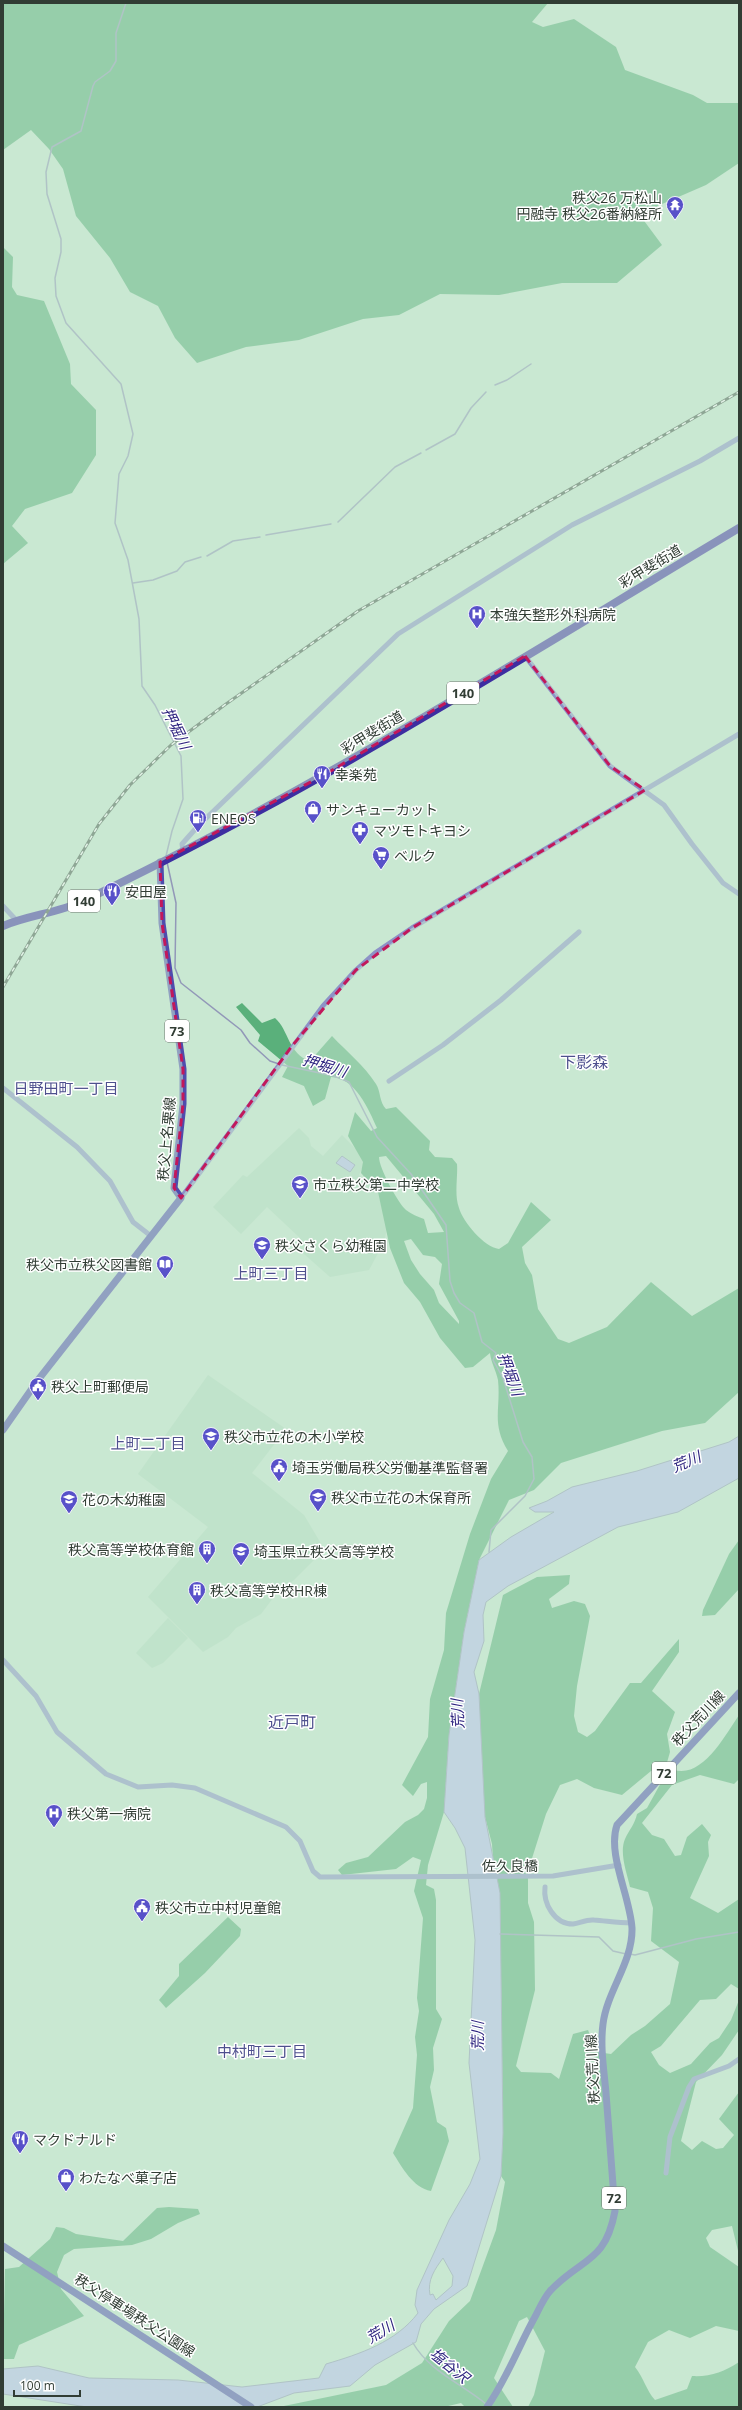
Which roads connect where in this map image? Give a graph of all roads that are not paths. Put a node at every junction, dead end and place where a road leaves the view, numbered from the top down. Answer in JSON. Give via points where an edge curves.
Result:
{"nodes":[{"id":1,"x":739,"y":438,"type":"edge"},
{"id":2,"x":739,"y":528,"type":"edge"},
{"id":3,"x":525,"y":656,"type":"junction"},
{"id":4,"x":739,"y":734,"type":"edge"},
{"id":5,"x":645,"y":790,"type":"junction"},
{"id":6,"x":180,"y":852,"type":"junction"},
{"id":7,"x":163,"y":861,"type":"junction"},
{"id":8,"x":739,"y":894,"type":"edge"},
{"id":9,"x":3,"y":906,"type":"edge"},
{"id":10,"x":17,"y":921,"type":"junction"},
{"id":11,"x":3,"y":926,"type":"edge"},
{"id":12,"x":579,"y":932,"type":"dead end"},
{"id":13,"x":389,"y":1081,"type":"dead end"},
{"id":14,"x":3,"y":1088,"type":"edge"},
{"id":15,"x":181,"y":1198,"type":"junction"},
{"id":16,"x":152,"y":1236,"type":"junction"},
{"id":17,"x":3,"y":1430,"type":"edge"},
{"id":18,"x":3,"y":1660,"type":"edge"},
{"id":19,"x":739,"y":1693,"type":"edge"},
{"id":20,"x":619,"y":1864,"type":"junction"},
{"id":21,"x":545,"y":1887,"type":"dead end"},
{"id":22,"x":631,"y":1923,"type":"junction"},
{"id":23,"x":739,"y":2059,"type":"edge"},
{"id":24,"x":666,"y":2173,"type":"dead end"},
{"id":25,"x":3,"y":2246,"type":"edge"},
{"id":26,"x":252,"y":2407,"type":"edge"},
{"id":27,"x":487,"y":2407,"type":"edge"}],
"edges":[{"from":1,"to":6,"type":"street","via":[[700,461],[572,524],[398,634],[198,826],[182,844]]},
{"from":2,"to":3,"type":"highway","name":"彩甲斐街道","number":"140"},
{"from":3,"to":5,"type":"street","via":[[610,766]]},
{"from":3,"to":6,"type":"highway","name":"彩甲斐街道","number":"140","via":[[324,775]]},
{"from":4,"to":5,"type":"street"},
{"from":5,"to":8,"type":"street","via":[[664,804],[723,882]]},
{"from":5,"to":15,"type":"street","via":[[412,928],[356,970],[292,1046]]},
{"from":6,"to":7,"type":"highway","name":"彩甲斐街道","number":"140"},
{"from":7,"to":10,"type":"highway","name":"彩甲斐街道","number":"140","via":[[82,902]]},
{"from":7,"to":15,"type":"main road","name":"秩父上名栗線","number":"73","via":[[162,923],[183,1069],[183,1104],[174,1188]]},
{"from":9,"to":10,"type":"street"},
{"from":10,"to":11,"type":"highway","name":"彩甲斐街道","number":"140"},
{"from":12,"to":13,"type":"street","via":[[501,1000],[443,1045]]},
{"from":14,"to":16,"type":"street","via":[[77,1147],[110,1181],[133,1222]]},
{"from":15,"to":16,"type":"main road","name":"秩父上名栗線"},
{"from":16,"to":17,"type":"main road","name":"秩父上名栗線","via":[[38,1380]]},
{"from":18,"to":20,"type":"street","name":"佐久良橋","via":[[36,1696],[57,1732],[106,1774],[138,1787],[179,1785],[195,1788],[286,1827],[300,1841],[312,1871],[320,1878],[553,1876]]},
{"from":19,"to":20,"type":"main road","name":"秩父荒川線","number":"72","via":[[620,1819],[614,1839]]},
{"from":20,"to":22,"type":"main road","name":"秩父荒川線","number":"72"},
{"from":21,"to":22,"type":"street","via":[[547,1907],[559,1920],[568,1924],[593,1920]]},
{"from":22,"to":27,"type":"main road","name":"秩父荒川線","number":"72","via":[[629,1949],[607,2006],[602,2038],[614,2211],[611,2231],[604,2246],[592,2259],[570,2272],[549,2292]]},
{"from":23,"to":24,"type":"street","via":[[729,2066],[694,2079],[670,2138]]},
{"from":25,"to":26,"type":"main road","name":"秩父停車場秩父公園線"}]}
